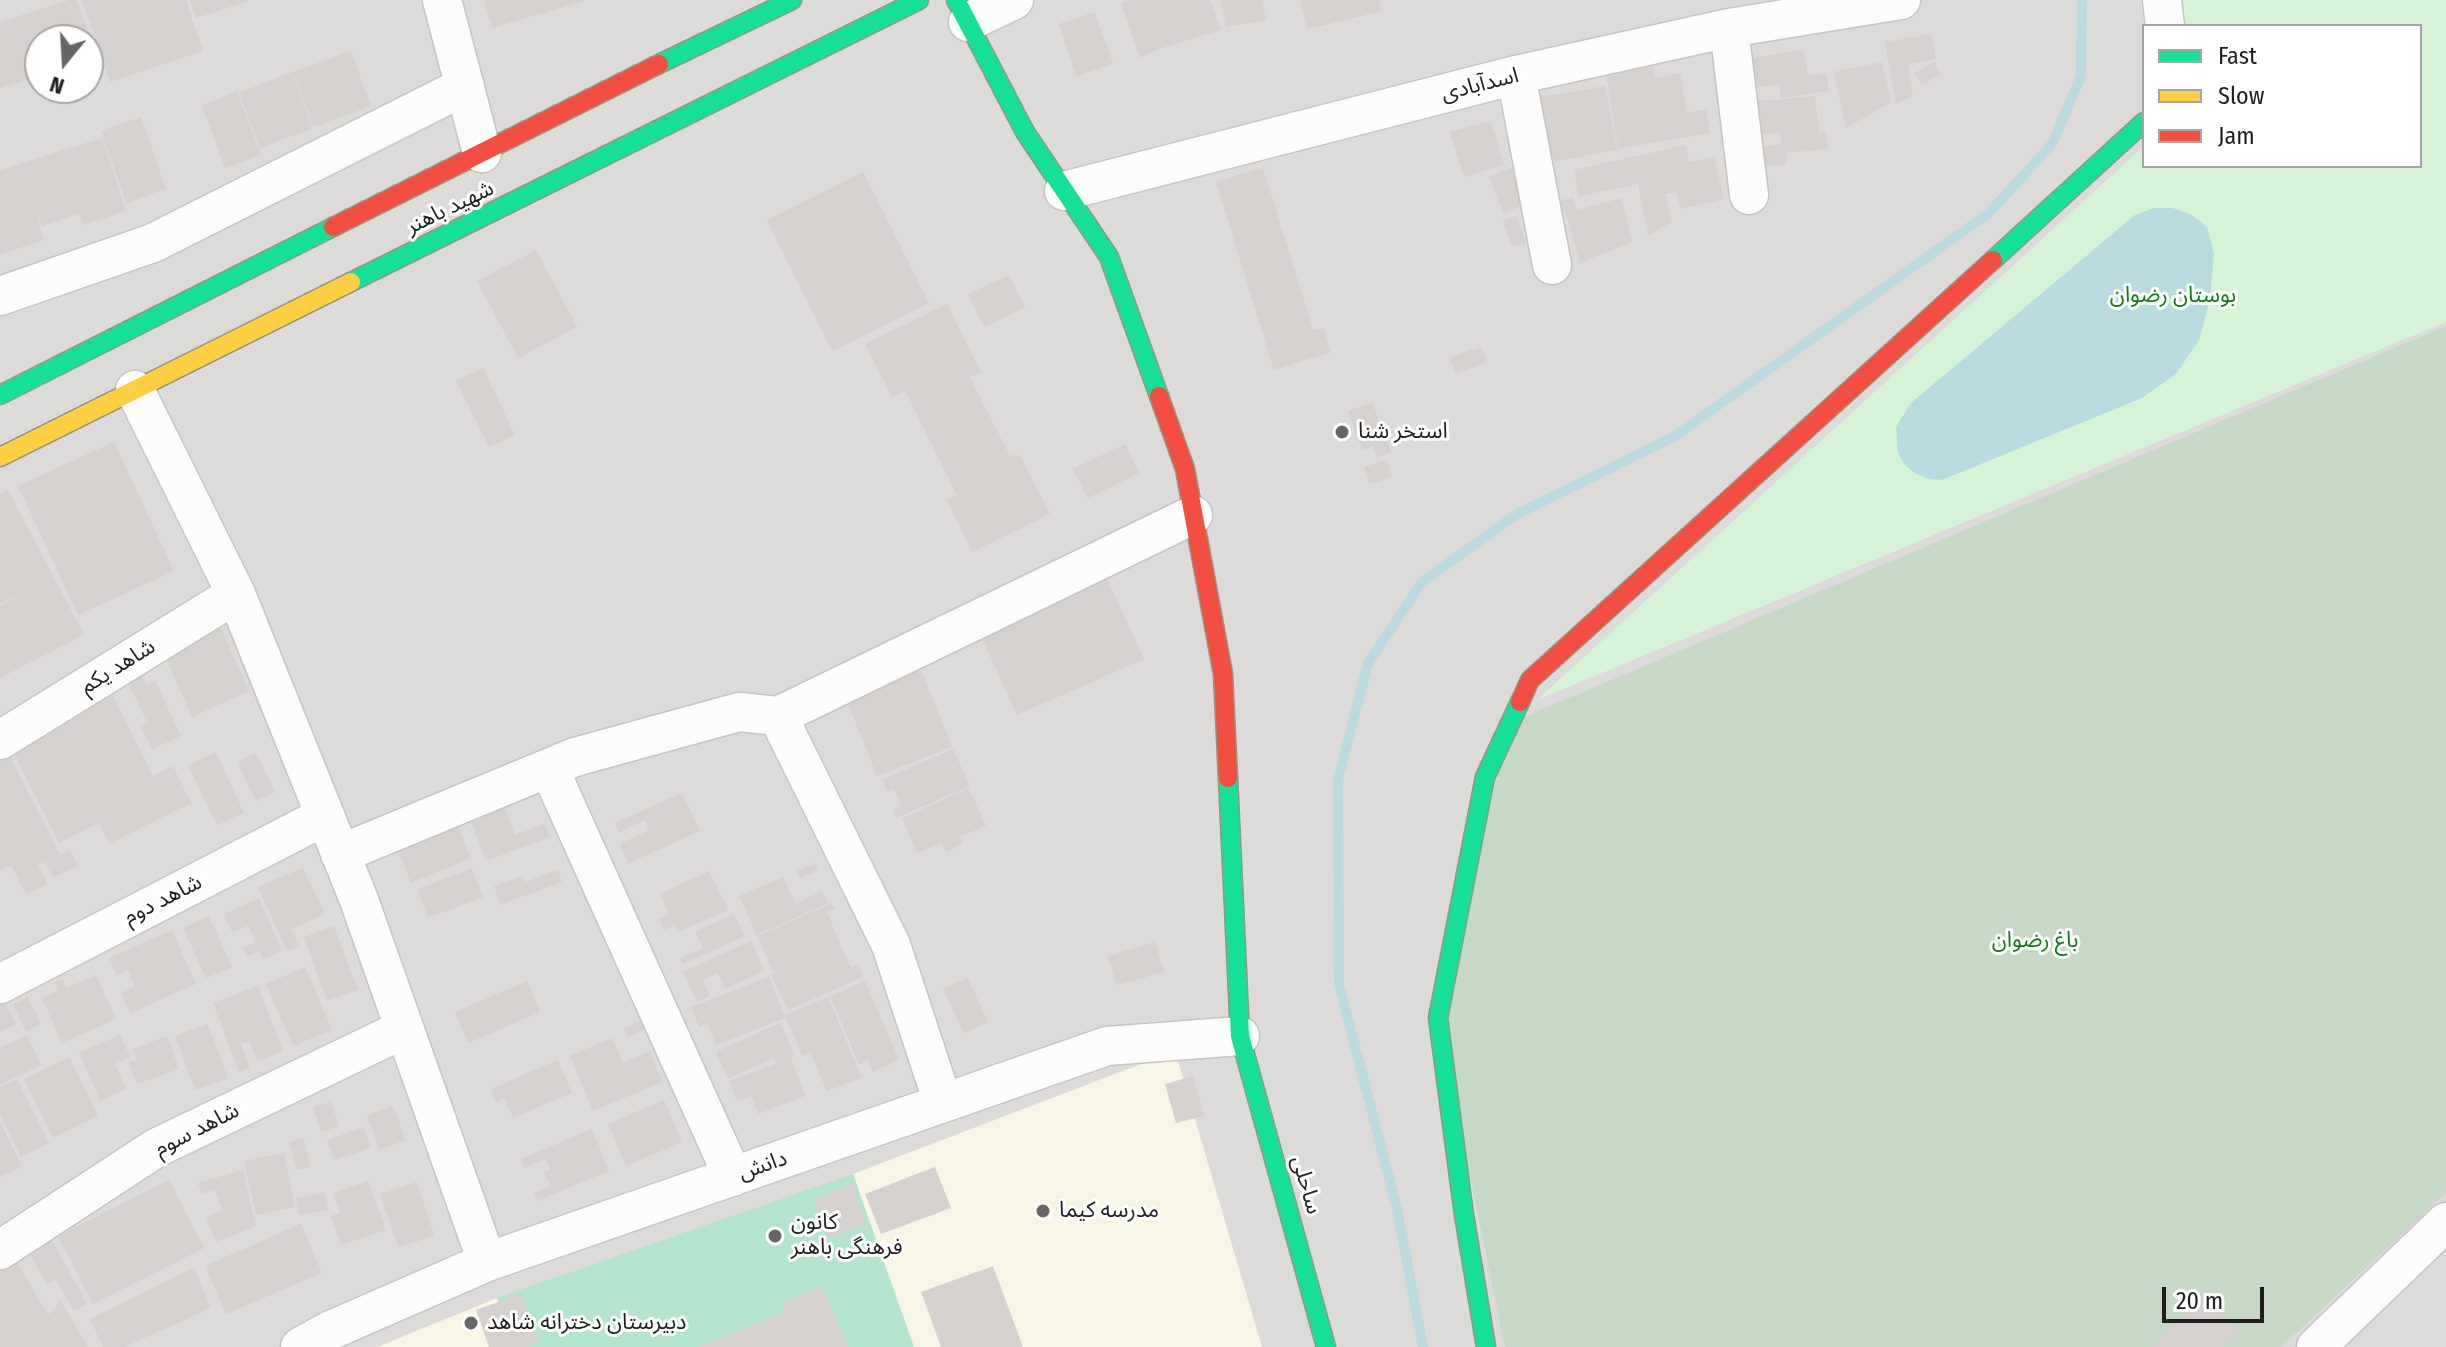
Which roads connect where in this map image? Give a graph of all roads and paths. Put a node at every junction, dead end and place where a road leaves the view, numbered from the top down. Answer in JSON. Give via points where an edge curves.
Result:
{"nodes":[{"id":1,"x":442,"y":0,"type":"edge"},
{"id":2,"x":792,"y":0,"type":"edge"},
{"id":3,"x":919,"y":0,"type":"edge"},
{"id":4,"x":1014,"y":0,"type":"edge"},
{"id":5,"x":1901,"y":0,"type":"edge"},
{"id":6,"x":2162,"y":0,"type":"edge"},
{"id":7,"x":962,"y":11,"type":"edge"},
{"id":8,"x":2165,"y":24,"type":"edge"},
{"id":9,"x":1729,"y":28,"type":"junction"},
{"id":10,"x":1516,"y":75,"type":"junction"},
{"id":11,"x":465,"y":86,"type":"junction"},
{"id":12,"x":2142,"y":124,"type":"edge"},
{"id":13,"x":482,"y":153,"type":"junction"},
{"id":14,"x":1064,"y":191,"type":"junction"},
{"id":15,"x":1749,"y":195,"type":"dead end"},
{"id":16,"x":1552,"y":265,"type":"dead end"},
{"id":17,"x":0,"y":296,"type":"edge"},
{"id":18,"x":135,"y":390,"type":"junction"},
{"id":19,"x":0,"y":395,"type":"edge"},
{"id":20,"x":0,"y":457,"type":"edge"},
{"id":21,"x":1193,"y":515,"type":"junction"},
{"id":22,"x":236,"y":594,"type":"junction"},
{"id":23,"x":778,"y":716,"type":"junction"},
{"id":24,"x":0,"y":740,"type":"edge"},
{"id":25,"x":549,"y":768,"type":"junction"},
{"id":26,"x":325,"y":816,"type":"junction"},
{"id":27,"x":340,"y":854,"type":"junction"},
{"id":28,"x":0,"y":984,"type":"edge"},
{"id":29,"x":404,"y":1029,"type":"junction"},
{"id":30,"x":1240,"y":1036,"type":"junction"},
{"id":31,"x":943,"y":1103,"type":"junction"},
{"id":32,"x":733,"y":1177,"type":"junction"},
{"id":33,"x":2446,"y":1222,"type":"edge"},
{"id":34,"x":0,"y":1250,"type":"edge"},
{"id":35,"x":487,"y":1262,"type":"junction"},
{"id":36,"x":300,"y":1347,"type":"edge"},
{"id":37,"x":1326,"y":1347,"type":"edge"},
{"id":38,"x":1486,"y":1347,"type":"edge"},
{"id":39,"x":2316,"y":1347,"type":"edge"}],
"edges":[{"from":1,"to":11,"type":"street"},
{"from":2,"to":13,"type":"street","name":"شهید باهنر"},
{"from":3,"to":18,"type":"street","name":"شهید باهنر"},
{"from":4,"to":7,"type":"street"},
{"from":5,"to":9,"type":"street","name":"اسدآبادی"},
{"from":6,"to":8,"type":"street"},
{"from":7,"to":14,"type":"street","name":"ساحلی","via":[[1025,132]]},
{"from":9,"to":10,"type":"street","name":"اسدآبادی"},
{"from":9,"to":15,"type":"street"},
{"from":10,"to":14,"type":"street","name":"اسدآبادی"},
{"from":10,"to":16,"type":"street"},
{"from":11,"to":13,"type":"street"},
{"from":11,"to":17,"type":"street","via":[[153,243]]},
{"from":12,"to":38,"type":"street","via":[[1530,680],[1485,777],[1438,1018]]},
{"from":13,"to":19,"type":"street","name":"شهید باهنر"},
{"from":14,"to":21,"type":"street","name":"ساحلی","via":[[1109,257],[1185,469]]},
{"from":18,"to":20,"type":"street","name":"شهید باهنر"},
{"from":18,"to":22,"type":"street"},
{"from":21,"to":23,"type":"street"},
{"from":21,"to":30,"type":"street","name":"ساحلی","via":[[1223,674]]},
{"from":22,"to":24,"type":"street","name":"شاهد یکم"},
{"from":22,"to":26,"type":"street"},
{"from":23,"to":25,"type":"street","via":[[739,712]]},
{"from":23,"to":31,"type":"street","via":[[891,945]]},
{"from":25,"to":27,"type":"street"},
{"from":25,"to":32,"type":"street"},
{"from":26,"to":27,"type":"street"},
{"from":26,"to":28,"type":"street","name":"شاهد دوم"},
{"from":27,"to":29,"type":"street"},
{"from":29,"to":34,"type":"street","name":"شاهد سوم","via":[[156,1148]]},
{"from":29,"to":35,"type":"street"},
{"from":30,"to":31,"type":"street","name":"دانش","via":[[1107,1046]]},
{"from":30,"to":37,"type":"street","name":"ساحلی"},
{"from":31,"to":32,"type":"street","name":"دانش"},
{"from":32,"to":35,"type":"street","name":"دانش"},
{"from":33,"to":39,"type":"street"},
{"from":35,"to":36,"type":"street","name":"دانش"}]}
